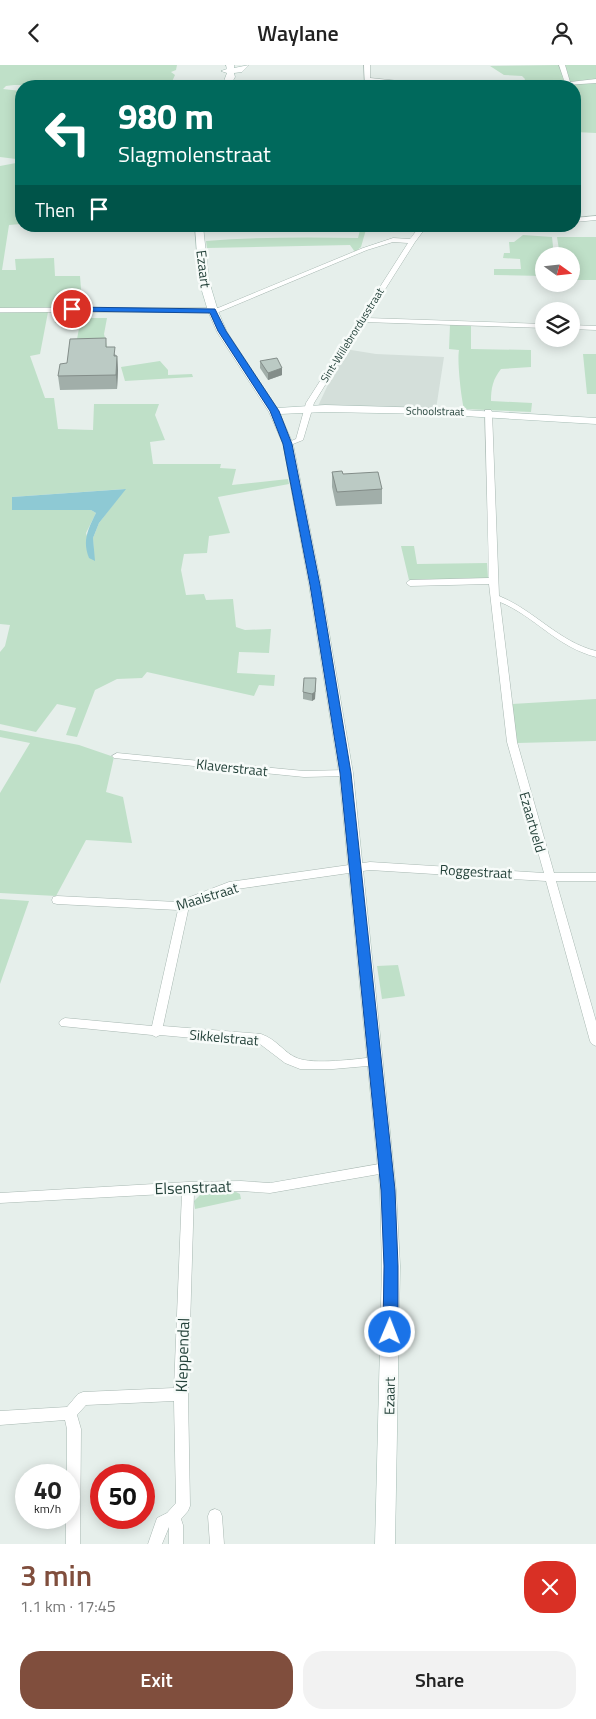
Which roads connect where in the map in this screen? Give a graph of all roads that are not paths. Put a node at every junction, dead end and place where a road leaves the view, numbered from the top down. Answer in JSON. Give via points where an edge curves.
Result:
{"nodes":[{"id":1,"x":246,"y":65,"type":"edge"},
{"id":2,"x":367,"y":65,"type":"edge"},
{"id":3,"x":562,"y":65,"type":"edge"},
{"id":4,"x":228,"y":68,"type":"edge"},
{"id":5,"x":367,"y":79,"type":"joint"},
{"id":6,"x":376,"y":80,"type":"edge"},
{"id":7,"x":567,"y":80,"type":"edge"},
{"id":8,"x":596,"y":81,"type":"edge"},
{"id":9,"x":581,"y":83,"type":"edge"},
{"id":10,"x":596,"y":218,"type":"edge"},
{"id":11,"x":581,"y":219,"type":"edge"},
{"id":12,"x":200,"y":232,"type":"edge"},
{"id":13,"x":419,"y":232,"type":"edge"},
{"id":14,"x":412,"y":241,"type":"junction"},
{"id":15,"x":0,"y":310,"type":"edge"},
{"id":16,"x":213,"y":311,"type":"junction"},
{"id":17,"x":361,"y":319,"type":"junction"},
{"id":18,"x":535,"y":326,"type":"edge"},
{"id":19,"x":580,"y":327,"type":"edge"},
{"id":20,"x":596,"y":328,"type":"edge"},
{"id":21,"x":308,"y":407,"type":"junction"},
{"id":22,"x":274,"y":411,"type":"junction"},
{"id":23,"x":488,"y":412,"type":"junction"},
{"id":24,"x":596,"y":421,"type":"edge"},
{"id":25,"x":288,"y":444,"type":"junction"},
{"id":26,"x":493,"y":581,"type":"junction"},
{"id":27,"x":410,"y":583,"type":"dead end"},
{"id":28,"x":494,"y":597,"type":"junction"},
{"id":29,"x":596,"y":654,"type":"edge"},
{"id":30,"x":117,"y":756,"type":"dead end"},
{"id":31,"x":346,"y":773,"type":"junction"},
{"id":32,"x":356,"y":868,"type":"junction"},
{"id":33,"x":549,"y":877,"type":"junction"},
{"id":34,"x":596,"y":877,"type":"edge"},
{"id":35,"x":56,"y":900,"type":"dead end"},
{"id":36,"x":184,"y":905,"type":"junction"},
{"id":37,"x":65,"y":1023,"type":"dead end"},
{"id":38,"x":156,"y":1032,"type":"junction"},
{"id":39,"x":596,"y":1041,"type":"edge"},
{"id":40,"x":375,"y":1062,"type":"junction"},
{"id":41,"x":385,"y":1168,"type":"junction"},
{"id":42,"x":188,"y":1187,"type":"junction"},
{"id":43,"x":0,"y":1198,"type":"edge"},
{"id":44,"x":181,"y":1394,"type":"junction"},
{"id":45,"x":70,"y":1413,"type":"junction"},
{"id":46,"x":0,"y":1418,"type":"edge"},
{"id":47,"x":215,"y":1516,"type":"dead end"},
{"id":48,"x":172,"y":1518,"type":"junction"},
{"id":49,"x":73,"y":1544,"type":"edge"},
{"id":50,"x":154,"y":1544,"type":"edge"},
{"id":51,"x":176,"y":1544,"type":"edge"},
{"id":52,"x":217,"y":1544,"type":"edge"},
{"id":53,"x":385,"y":1544,"type":"edge"}],
"edges":[{"from":1,"to":4,"type":"main road","via":[[241,69]]},
{"from":2,"to":5,"type":"street"},
{"from":3,"to":7,"type":"street"},
{"from":5,"to":6,"type":"street"},
{"from":8,"to":9,"type":"street"},
{"from":10,"to":11,"type":"street"},
{"from":12,"to":16,"type":"main road","name":"Ezaart","via":[[204,281]]},
{"from":13,"to":14,"type":"street","name":"Sint-Willebrordusstraat"},
{"from":14,"to":16,"type":"street","via":[[393,240],[365,249]]},
{"from":14,"to":17,"type":"street","name":"Sint-Willebrordusstraat"},
{"from":15,"to":16,"type":"street"},
{"from":16,"to":22,"type":"main road","name":"Ezaart","via":[[222,331]]},
{"from":17,"to":18,"type":"street"},
{"from":17,"to":21,"type":"street","name":"Sint-Willebrordusstraat"},
{"from":19,"to":20,"type":"street"},
{"from":21,"to":22,"type":"main road","name":"Schoolstraat"},
{"from":21,"to":23,"type":"main road","name":"Schoolstraat"},
{"from":21,"to":25,"type":"street","name":"Sint-Willebrordusstraat","via":[[299,440]]},
{"from":22,"to":25,"type":"main road","name":"Ezaart"},
{"from":23,"to":24,"type":"main road","name":"Schoolstraat"},
{"from":23,"to":26,"type":"street","name":"Ezaartveld"},
{"from":25,"to":31,"type":"main road","name":"Ezaart"},
{"from":26,"to":27,"type":"street"},
{"from":26,"to":28,"type":"street","name":"Ezaartveld"},
{"from":28,"to":29,"type":"street","via":[[513,605],[587,653]]},
{"from":28,"to":33,"type":"street","name":"Ezaartveld","via":[[512,742]]},
{"from":30,"to":31,"type":"street","name":"Klaverstraat","via":[[281,772]]},
{"from":31,"to":32,"type":"main road","name":"Ezaart"},
{"from":32,"to":33,"type":"street","name":"Roggestraat","via":[[370,866]]},
{"from":32,"to":36,"type":"street","name":"Maaistraat","via":[[229,886]]},
{"from":32,"to":40,"type":"main road","name":"Ezaart"},
{"from":33,"to":34,"type":"street","name":"Roggestraat"},
{"from":33,"to":39,"type":"street","name":"Ezaartveld"},
{"from":35,"to":36,"type":"street","name":"Maaistraat","via":[[168,907]]},
{"from":36,"to":38,"type":"street"},
{"from":37,"to":38,"type":"street","name":"Sikkelstraat","via":[[145,1028]]},
{"from":38,"to":40,"type":"street","name":"Sikkelstraat","via":[[261,1039],[269,1041],[293,1061],[332,1064]]},
{"from":40,"to":41,"type":"main road","name":"Ezaart"},
{"from":41,"to":42,"type":"street","name":"Elsenstraat","via":[[270,1188],[241,1185]]},
{"from":41,"to":53,"type":"main road","name":"Ezaart","via":[[391,1266]]},
{"from":42,"to":43,"type":"street","name":"Elsenstraat"},
{"from":42,"to":44,"type":"street","name":"Kleppendal"},
{"from":44,"to":45,"type":"street","via":[[83,1399]]},
{"from":44,"to":48,"type":"street","name":"Kleppendal","via":[[183,1506]]},
{"from":45,"to":46,"type":"street"},
{"from":45,"to":49,"type":"street","via":[[74,1429]]},
{"from":47,"to":52,"type":"street"},
{"from":48,"to":50,"type":"street","name":"Kleppendal","via":[[162,1523]]},
{"from":48,"to":51,"type":"street","via":[[176,1525]]}]}
